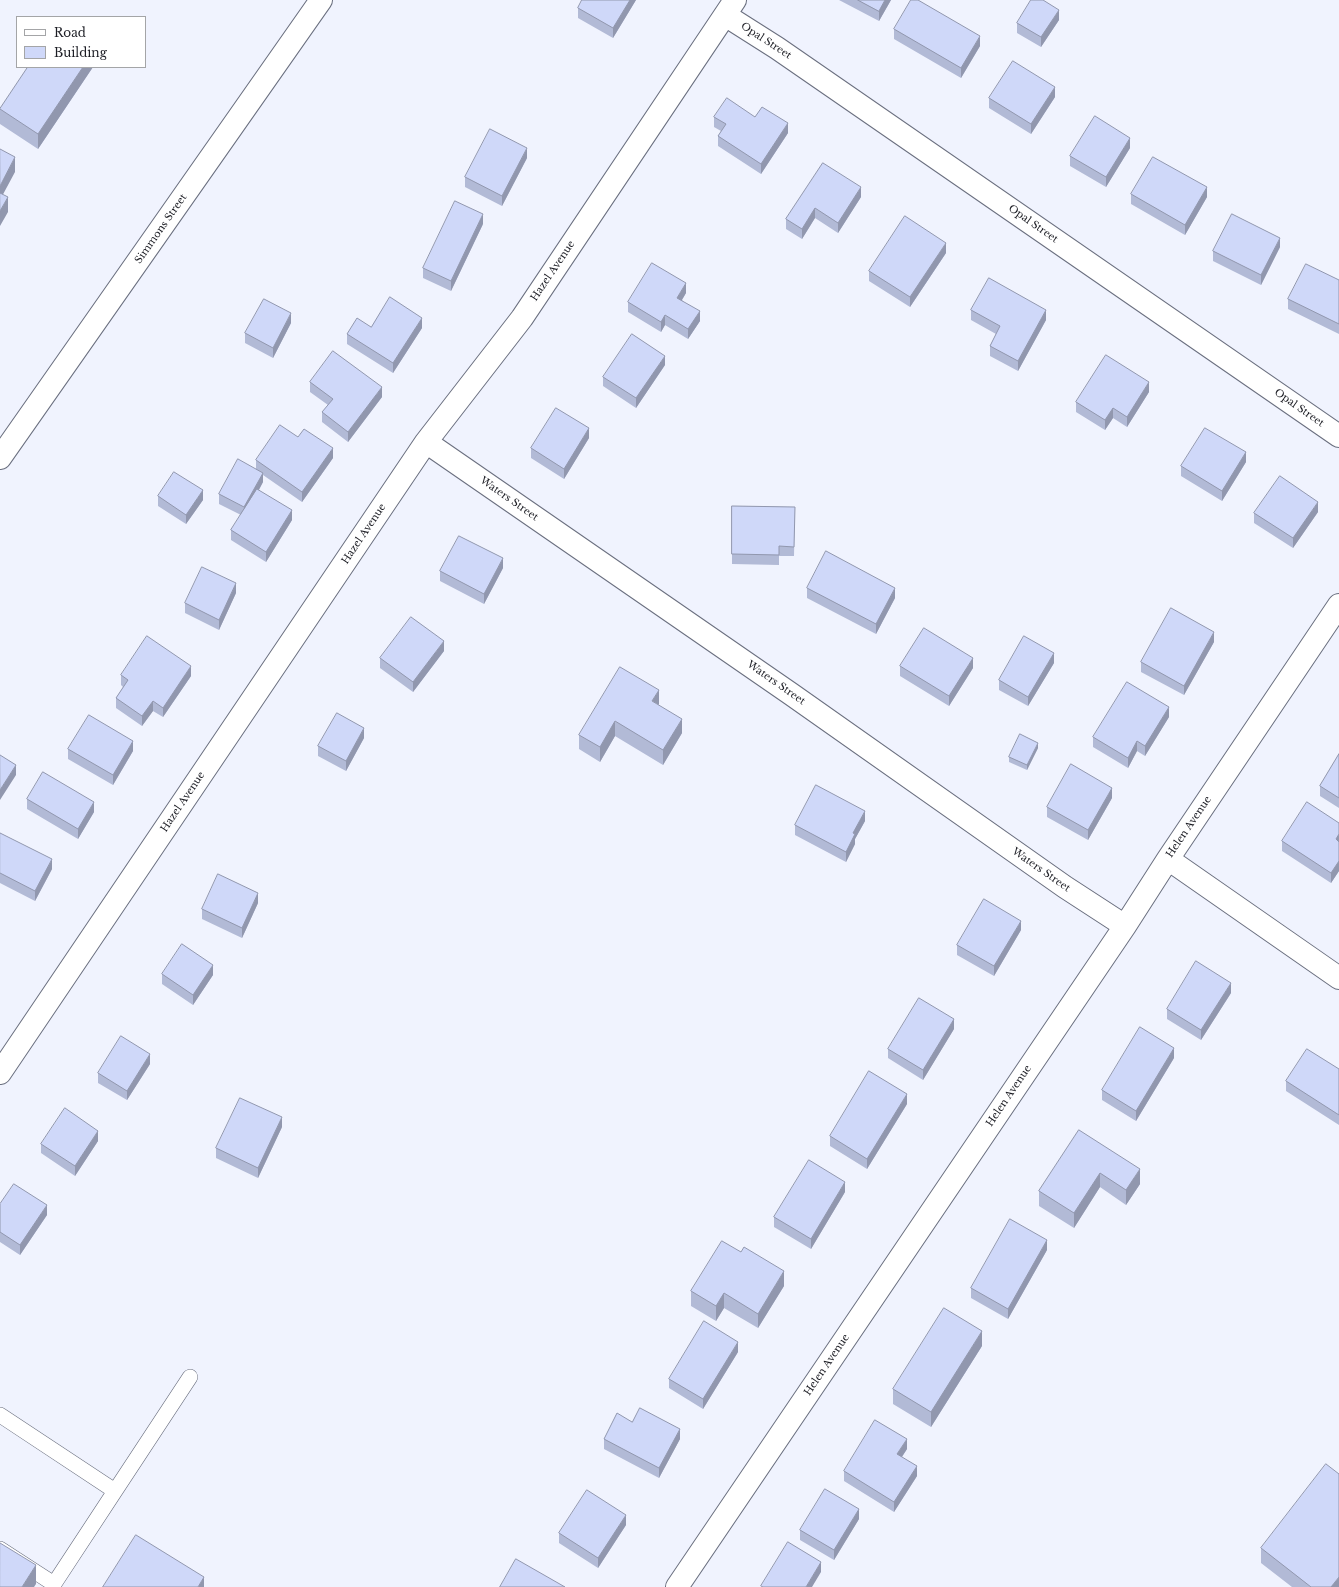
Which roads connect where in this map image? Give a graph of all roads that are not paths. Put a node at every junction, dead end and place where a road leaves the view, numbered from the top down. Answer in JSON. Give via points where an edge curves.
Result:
{"nodes":[{"id":1,"x":321,"y":0,"type":"edge"},
{"id":2,"x":730,"y":7,"type":"edge"},
{"id":3,"x":1339,"y":436,"type":"edge"},
{"id":4,"x":426,"y":442,"type":"junction"},
{"id":5,"x":0,"y":458,"type":"edge"},
{"id":6,"x":1339,"y":605,"type":"edge"},
{"id":7,"x":1168,"y":859,"type":"junction"},
{"id":8,"x":1124,"y":926,"type":"junction"},
{"id":9,"x":1339,"y":978,"type":"edge"},
{"id":10,"x":0,"y":1073,"type":"edge"},
{"id":11,"x":190,"y":1377,"type":"dead end"},
{"id":12,"x":0,"y":1415,"type":"edge"},
{"id":13,"x":115,"y":1491,"type":"junction"},
{"id":14,"x":0,"y":1549,"type":"edge"},
{"id":15,"x":53,"y":1586,"type":"edge"},
{"id":16,"x":677,"y":1587,"type":"edge"}],
"edges":[{"from":1,"to":5,"type":"street","name":"Simmons Street"},
{"from":2,"to":3,"type":"street","name":"Opal Street","via":[[777,48]]},
{"from":2,"to":4,"type":"street","name":"Hazel Avenue","via":[[522,318]]},
{"from":4,"to":8,"type":"street","name":"Waters Street"},
{"from":4,"to":10,"type":"street","name":"Hazel Avenue"},
{"from":6,"to":7,"type":"street","name":"Helen Avenue"},
{"from":7,"to":8,"type":"street","name":"Helen Avenue"},
{"from":7,"to":9,"type":"street"},
{"from":8,"to":16,"type":"street","name":"Helen Avenue"},
{"from":11,"to":13,"type":"lane"},
{"from":12,"to":13,"type":"lane"},
{"from":13,"to":15,"type":"lane"},
{"from":14,"to":15,"type":"lane"}]}
